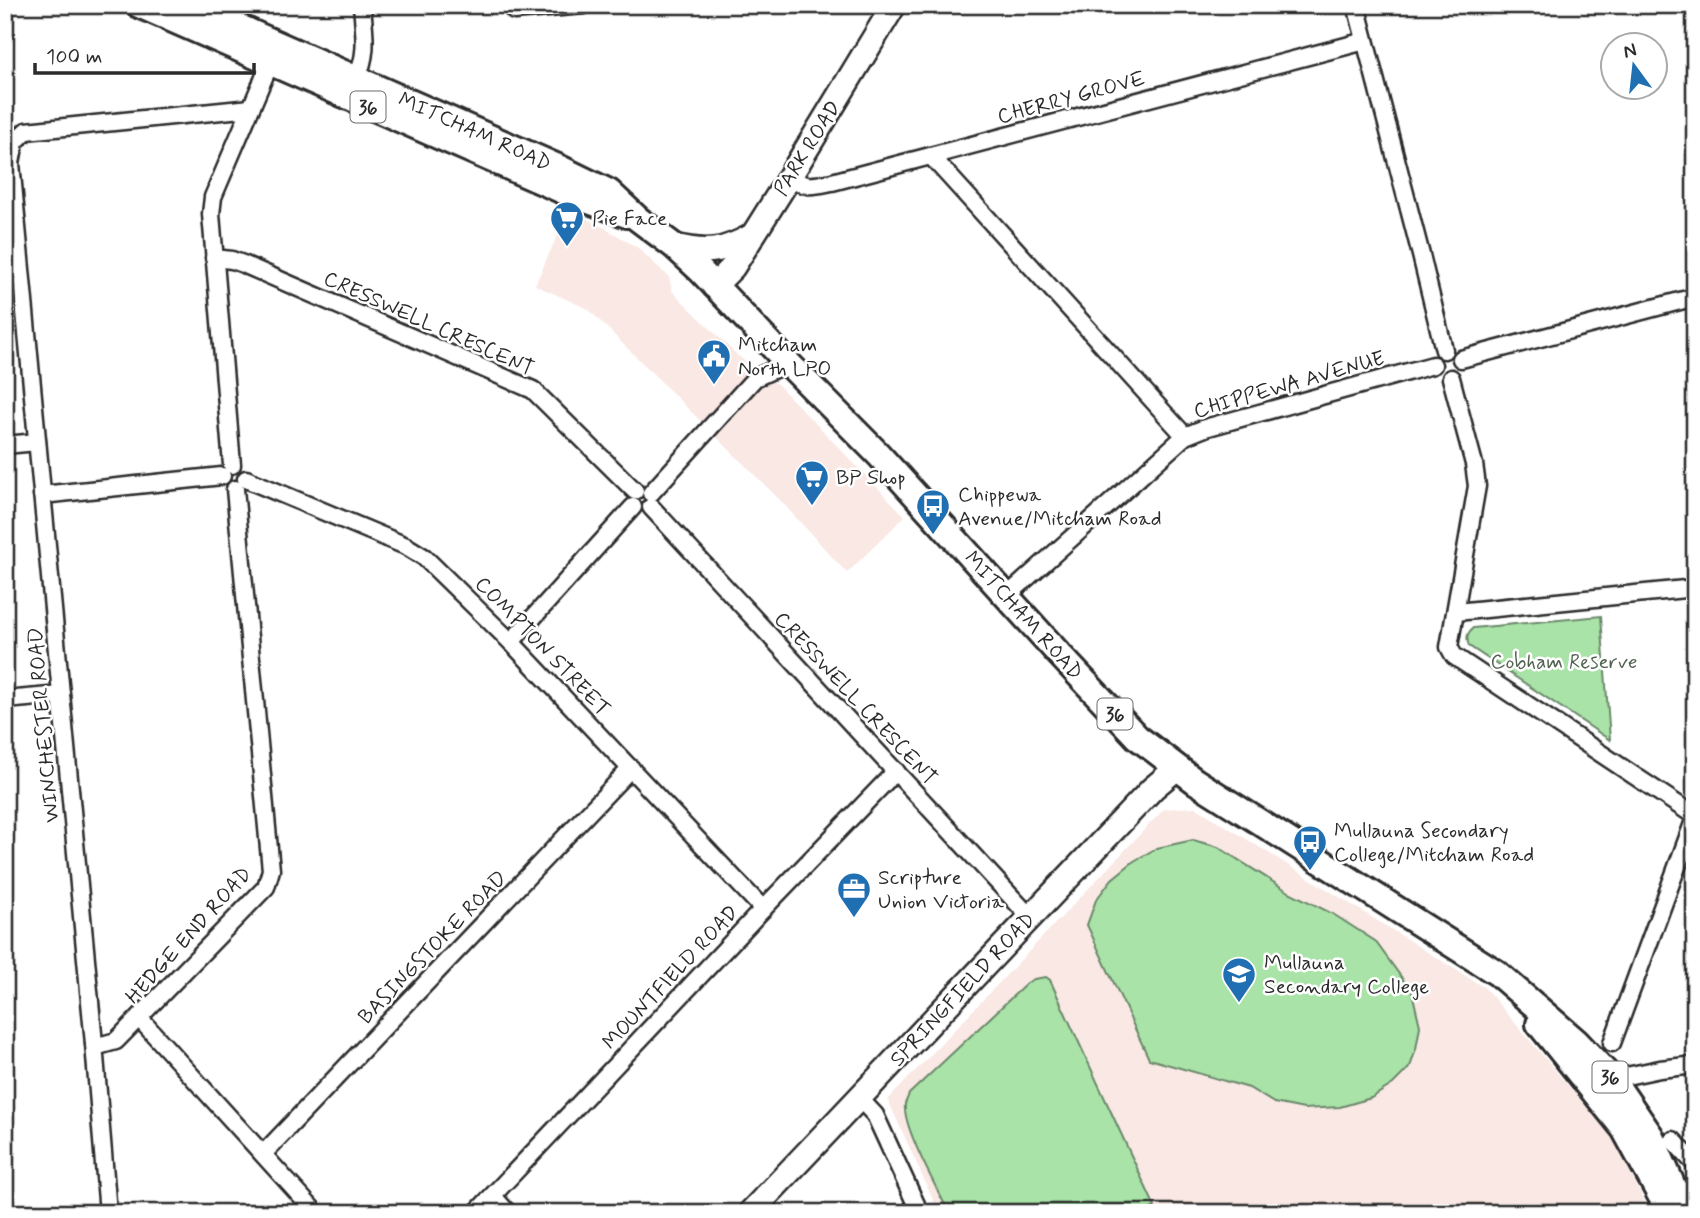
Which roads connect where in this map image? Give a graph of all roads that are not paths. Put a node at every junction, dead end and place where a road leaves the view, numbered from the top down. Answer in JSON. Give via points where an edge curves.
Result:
{"nodes":[{"id":1,"x":139,"y":5,"type":"edge"},
{"id":2,"x":189,"y":5,"type":"edge"},
{"id":3,"x":362,"y":5,"type":"edge"},
{"id":4,"x":585,"y":5,"type":"edge"},
{"id":5,"x":894,"y":5,"type":"edge"},
{"id":6,"x":1356,"y":5,"type":"edge"},
{"id":7,"x":514,"y":11,"type":"dead end"},
{"id":8,"x":1365,"y":41,"type":"junction"},
{"id":9,"x":274,"y":54,"type":"junction"},
{"id":10,"x":352,"y":88,"type":"junction"},
{"id":11,"x":251,"y":108,"type":"junction"},
{"id":12,"x":931,"y":156,"type":"junction"},
{"id":13,"x":789,"y":178,"type":"junction"},
{"id":14,"x":752,"y":236,"type":"junction"},
{"id":15,"x":11,"y":241,"type":"edge"},
{"id":16,"x":674,"y":246,"type":"junction"},
{"id":17,"x":214,"y":258,"type":"junction"},
{"id":18,"x":715,"y":286,"type":"junction"},
{"id":19,"x":1695,"y":297,"type":"edge"},
{"id":20,"x":1444,"y":350,"type":"junction"},
{"id":21,"x":1461,"y":359,"type":"junction"},
{"id":22,"x":788,"y":363,"type":"junction"},
{"id":23,"x":1433,"y":365,"type":"junction"},
{"id":24,"x":1451,"y":378,"type":"junction"},
{"id":25,"x":1185,"y":436,"type":"junction"},
{"id":26,"x":37,"y":442,"type":"junction"},
{"id":27,"x":5,"y":445,"type":"edge"},
{"id":28,"x":227,"y":470,"type":"junction"},
{"id":29,"x":241,"y":484,"type":"junction"},
{"id":30,"x":42,"y":495,"type":"junction"},
{"id":31,"x":643,"y":499,"type":"junction"},
{"id":32,"x":1695,"y":588,"type":"edge"},
{"id":33,"x":1007,"y":596,"type":"junction"},
{"id":34,"x":1456,"y":612,"type":"junction"},
{"id":35,"x":511,"y":642,"type":"junction"},
{"id":36,"x":61,"y":695,"type":"junction"},
{"id":37,"x":5,"y":700,"type":"edge"},
{"id":38,"x":631,"y":768,"type":"junction"},
{"id":39,"x":1177,"y":768,"type":"junction"},
{"id":40,"x":896,"y":771,"type":"junction"},
{"id":41,"x":1695,"y":817,"type":"edge"},
{"id":42,"x":763,"y":909,"type":"junction"},
{"id":43,"x":1031,"y":917,"type":"junction"},
{"id":44,"x":140,"y":1019,"type":"junction"},
{"id":45,"x":1612,"y":1043,"type":"dead end"},
{"id":46,"x":94,"y":1044,"type":"junction"},
{"id":47,"x":1695,"y":1065,"type":"edge"},
{"id":48,"x":1603,"y":1086,"type":"junction"},
{"id":49,"x":859,"y":1098,"type":"junction"},
{"id":50,"x":1673,"y":1140,"type":"dead end"},
{"id":51,"x":263,"y":1154,"type":"junction"},
{"id":52,"x":1695,"y":1164,"type":"edge"},
{"id":53,"x":493,"y":1196,"type":"junction"},
{"id":54,"x":1681,"y":1203,"type":"edge"},
{"id":55,"x":108,"y":1213,"type":"edge"},
{"id":56,"x":316,"y":1213,"type":"edge"},
{"id":57,"x":476,"y":1213,"type":"edge"},
{"id":58,"x":508,"y":1213,"type":"edge"},
{"id":59,"x":750,"y":1213,"type":"edge"},
{"id":60,"x":920,"y":1213,"type":"edge"}],
"edges":[{"from":1,"to":9,"type":"main road","name":"MITCHAM ROAD","number":"36"},
{"from":2,"to":9,"type":"main road","name":"MITCHAM ROAD","number":"36"},
{"from":3,"to":10,"type":"street","via":[[363,65]]},
{"from":4,"to":7,"type":"street"},
{"from":5,"to":13,"type":"main road","name":"PARK ROAD"},
{"from":6,"to":8,"type":"street"},
{"from":8,"to":12,"type":"street","name":"CHERRY GROVE"},
{"from":8,"to":20,"type":"street"},
{"from":9,"to":10,"type":"main road","name":"MITCHAM ROAD","number":"36"},
{"from":9,"to":11,"type":"street"},
{"from":10,"to":16,"type":"main road","name":"MITCHAM ROAD","number":"36","via":[[570,194],[638,219]]},
{"from":11,"to":15,"type":"street","name":"WINCHESTER ROAD","via":[[26,131],[15,142],[11,163]]},
{"from":11,"to":17,"type":"street","via":[[213,197]]},
{"from":12,"to":13,"type":"street","name":"CHERRY GROVE","via":[[811,186]]},
{"from":12,"to":25,"type":"street"},
{"from":13,"to":14,"type":"main road","name":"PARK ROAD"},
{"from":14,"to":16,"type":"main road","via":[[732,247],[700,252]]},
{"from":14,"to":18,"type":"main road","name":"PARK ROAD"},
{"from":15,"to":26,"type":"street","name":"WINCHESTER ROAD"},
{"from":16,"to":18,"type":"main road","name":"MITCHAM ROAD","number":"36"},
{"from":17,"to":28,"type":"street"},
{"from":17,"to":31,"type":"street","name":"CRESSWELL CRESCENT","via":[[243,264],[533,390]]},
{"from":18,"to":22,"type":"main road","name":"MITCHAM ROAD","number":"36"},
{"from":19,"to":21,"type":"street"},
{"from":20,"to":21,"type":"street","via":[[1452,350]]},
{"from":20,"to":23,"type":"street"},
{"from":21,"to":24,"type":"street","via":[[1459,372]]},
{"from":22,"to":31,"type":"street","via":[[755,378]]},
{"from":22,"to":33,"type":"main road","name":"MITCHAM ROAD","number":"36"},
{"from":23,"to":24,"type":"street","via":[[1442,377]]},
{"from":23,"to":25,"type":"street","name":"CHIPPEWA AVENUE"},
{"from":24,"to":34,"type":"street","via":[[1477,486]]},
{"from":25,"to":33,"type":"street","name":"CHIPPEWA AVENUE"},
{"from":26,"to":27,"type":"street"},
{"from":26,"to":30,"type":"street","name":"WINCHESTER ROAD"},
{"from":28,"to":29,"type":"street","name":"COMPTON STREET","via":[[242,468]]},
{"from":28,"to":30,"type":"street"},
{"from":29,"to":35,"type":"street","name":"COMPTON STREET","via":[[406,546],[424,557]]},
{"from":29,"to":44,"type":"street","name":"HEDGE END ROAD","via":[[271,870],[266,887]]},
{"from":30,"to":36,"type":"street","name":"WINCHESTER ROAD"},
{"from":31,"to":35,"type":"street"},
{"from":31,"to":40,"type":"street","name":"CRESSWELL CRESCENT"},
{"from":32,"to":34,"type":"street"},
{"from":33,"to":39,"type":"main road","name":"MITCHAM ROAD","number":"36","via":[[1137,737]]},
{"from":34,"to":41,"type":"street","via":[[1450,647],[1454,656]]},
{"from":35,"to":38,"type":"street","name":"COMPTON STREET"},
{"from":36,"to":37,"type":"street"},
{"from":36,"to":46,"type":"street","name":"WINCHESTER ROAD"},
{"from":38,"to":42,"type":"street","name":"COMPTON STREET"},
{"from":38,"to":51,"type":"street","name":"BASINGSTOKE ROAD"},
{"from":39,"to":43,"type":"main road","name":"SPRINGFIELD ROAD"},
{"from":39,"to":48,"type":"main road","name":"MITCHAM ROAD","number":"36","via":[[1497,973]]},
{"from":40,"to":42,"type":"street","name":"MOUNTFIELD ROAD"},
{"from":40,"to":43,"type":"street","name":"CRESSWELL CRESCENT"},
{"from":41,"to":45,"type":"street"},
{"from":42,"to":53,"type":"street","name":"MOUNTFIELD ROAD"},
{"from":43,"to":49,"type":"main road","name":"SPRINGFIELD ROAD"},
{"from":44,"to":46,"type":"street","name":"HEDGE END ROAD","via":[[117,1041]]},
{"from":44,"to":51,"type":"street"},
{"from":46,"to":55,"type":"street"},
{"from":47,"to":48,"type":"street","via":[[1660,1069]]},
{"from":48,"to":54,"type":"main road","name":"MITCHAM ROAD","number":"36","via":[[1624,1129]]},
{"from":49,"to":59,"type":"main road","name":"SPRINGFIELD ROAD"},
{"from":49,"to":60,"type":"street","via":[[875,1115]]},
{"from":50,"to":52,"type":"street"},
{"from":51,"to":56,"type":"street"},
{"from":53,"to":57,"type":"street","name":"MOUNTFIELD ROAD"},
{"from":53,"to":58,"type":"street"}]}
